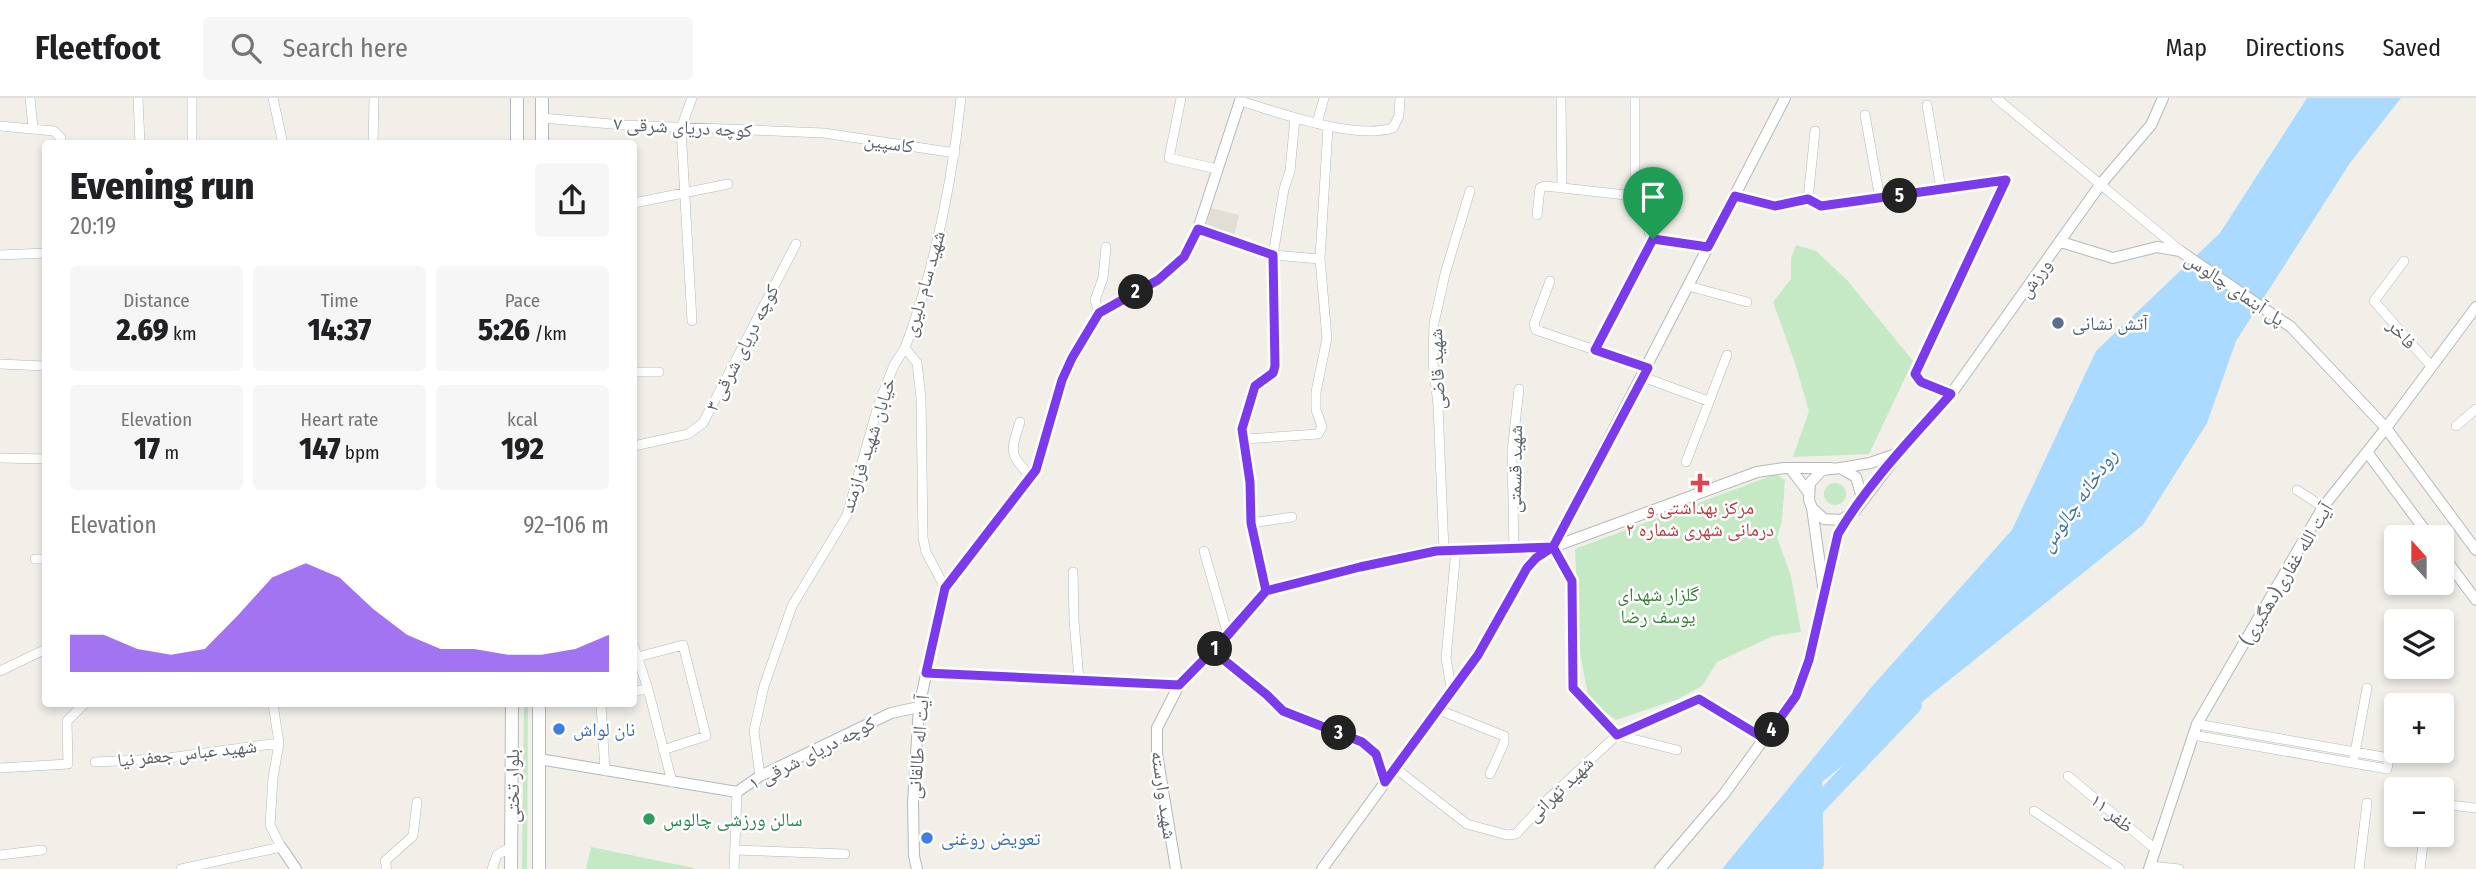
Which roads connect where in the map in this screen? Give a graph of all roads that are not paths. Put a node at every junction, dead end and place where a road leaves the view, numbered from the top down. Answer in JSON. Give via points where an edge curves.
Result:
{"nodes":[{"id":1,"x":30,"y":98,"type":"edge"},
{"id":2,"x":138,"y":98,"type":"edge"},
{"id":3,"x":192,"y":98,"type":"edge"},
{"id":4,"x":273,"y":98,"type":"edge"},
{"id":5,"x":374,"y":98,"type":"edge"},
{"id":6,"x":517,"y":98,"type":"edge"},
{"id":7,"x":542,"y":98,"type":"edge"},
{"id":8,"x":692,"y":98,"type":"edge"},
{"id":9,"x":961,"y":98,"type":"edge"},
{"id":10,"x":1181,"y":98,"type":"edge"},
{"id":11,"x":1324,"y":98,"type":"edge"},
{"id":12,"x":1400,"y":98,"type":"edge"},
{"id":13,"x":1561,"y":98,"type":"edge"},
{"id":14,"x":1635,"y":98,"type":"edge"},
{"id":15,"x":1785,"y":98,"type":"edge"},
{"id":16,"x":1996,"y":98,"type":"edge"},
{"id":17,"x":2163,"y":98,"type":"edge"},
{"id":18,"x":1241,"y":99,"type":"edge"},
{"id":19,"x":1927,"y":104,"type":"dead end"},
{"id":20,"x":1865,"y":115,"type":"dead end"},
{"id":21,"x":542,"y":118,"type":"junction"},
{"id":22,"x":1295,"y":118,"type":"junction"},
{"id":23,"x":1317,"y":123,"type":"junction"},
{"id":24,"x":0,"y":126,"type":"edge"},
{"id":25,"x":1328,"y":127,"type":"junction"},
{"id":26,"x":33,"y":128,"type":"junction"},
{"id":27,"x":681,"y":128,"type":"junction"},
{"id":28,"x":1815,"y":131,"type":"dead end"},
{"id":29,"x":824,"y":134,"type":"joint"},
{"id":30,"x":61,"y":140,"type":"edge"},
{"id":31,"x":140,"y":140,"type":"edge"},
{"id":32,"x":192,"y":140,"type":"edge"},
{"id":33,"x":282,"y":140,"type":"edge"},
{"id":34,"x":373,"y":140,"type":"edge"},
{"id":35,"x":517,"y":140,"type":"edge"},
{"id":36,"x":542,"y":140,"type":"edge"},
{"id":37,"x":955,"y":153,"type":"junction"},
{"id":38,"x":1217,"y":169,"type":"junction"},
{"id":39,"x":728,"y":184,"type":"dead end"},
{"id":40,"x":2100,"y":185,"type":"junction"},
{"id":41,"x":1562,"y":187,"type":"junction"},
{"id":42,"x":1941,"y":189,"type":"junction"},
{"id":43,"x":1470,"y":191,"type":"dead end"},
{"id":44,"x":685,"y":193,"type":"junction"},
{"id":45,"x":1635,"y":196,"type":"junction"},
{"id":46,"x":1735,"y":196,"type":"junction"},
{"id":47,"x":1808,"y":199,"type":"junction"},
{"id":48,"x":1880,"y":199,"type":"junction"},
{"id":49,"x":637,"y":202,"type":"edge"},
{"id":50,"x":1537,"y":215,"type":"dead end"},
{"id":51,"x":1198,"y":229,"type":"junction"},
{"id":52,"x":1653,"y":239,"type":"junction"},
{"id":53,"x":2061,"y":242,"type":"junction"},
{"id":54,"x":796,"y":244,"type":"dead end"},
{"id":55,"x":1107,"y":247,"type":"dead end"},
{"id":56,"x":1708,"y":247,"type":"junction"},
{"id":57,"x":2181,"y":252,"type":"junction"},
{"id":58,"x":42,"y":253,"type":"edge"},
{"id":59,"x":0,"y":255,"type":"edge"},
{"id":60,"x":1273,"y":255,"type":"junction"},
{"id":61,"x":1320,"y":259,"type":"junction"},
{"id":62,"x":2404,"y":261,"type":"dead end"},
{"id":63,"x":1550,"y":281,"type":"dead end"},
{"id":64,"x":1688,"y":286,"type":"junction"},
{"id":65,"x":1747,"y":302,"type":"dead end"},
{"id":66,"x":2476,"y":307,"type":"edge"},
{"id":67,"x":1099,"y":313,"type":"junction"},
{"id":68,"x":691,"y":321,"type":"dead end"},
{"id":69,"x":905,"y":348,"type":"junction"},
{"id":70,"x":1595,"y":350,"type":"junction"},
{"id":71,"x":1727,"y":355,"type":"dead end"},
{"id":72,"x":0,"y":364,"type":"edge"},
{"id":73,"x":42,"y":366,"type":"edge"},
{"id":74,"x":2432,"y":367,"type":"junction"},
{"id":75,"x":637,"y":372,"type":"edge"},
{"id":76,"x":659,"y":372,"type":"dead end"},
{"id":77,"x":1645,"y":372,"type":"junction"},
{"id":78,"x":1519,"y":389,"type":"dead end"},
{"id":79,"x":1951,"y":394,"type":"junction"},
{"id":80,"x":1709,"y":401,"type":"junction"},
{"id":81,"x":2476,"y":409,"type":"edge"},
{"id":82,"x":1020,"y":422,"type":"dead end"},
{"id":83,"x":2456,"y":426,"type":"dead end"},
{"id":84,"x":2386,"y":428,"type":"junction"},
{"id":85,"x":1245,"y":439,"type":"junction"},
{"id":86,"x":637,"y":445,"type":"edge"},
{"id":87,"x":2367,"y":452,"type":"junction"},
{"id":88,"x":1899,"y":453,"type":"junction"},
{"id":89,"x":0,"y":458,"type":"edge"},
{"id":90,"x":42,"y":459,"type":"edge"},
{"id":91,"x":1686,"y":462,"type":"dead end"},
{"id":92,"x":1790,"y":468,"type":"junction"},
{"id":93,"x":1836,"y":468,"type":"junction"},
{"id":94,"x":1031,"y":476,"type":"junction"},
{"id":95,"x":2297,"y":489,"type":"dead end"},
{"id":96,"x":1808,"y":492,"type":"junction"},
{"id":97,"x":1860,"y":503,"type":"junction"},
{"id":98,"x":2323,"y":507,"type":"junction"},
{"id":99,"x":1812,"y":508,"type":"junction"},
{"id":100,"x":1292,"y":517,"type":"dead end"},
{"id":101,"x":1848,"y":517,"type":"junction"},
{"id":102,"x":1251,"y":523,"type":"junction"},
{"id":103,"x":2421,"y":525,"type":"edge"},
{"id":104,"x":1553,"y":547,"type":"junction"},
{"id":105,"x":1456,"y":550,"type":"junction"},
{"id":106,"x":1514,"y":550,"type":"junction"},
{"id":107,"x":2476,"y":550,"type":"edge"},
{"id":108,"x":1204,"y":551,"type":"dead end"},
{"id":109,"x":1444,"y":551,"type":"junction"},
{"id":110,"x":2454,"y":570,"type":"edge"},
{"id":111,"x":1073,"y":572,"type":"dead end"},
{"id":112,"x":945,"y":588,"type":"junction"},
{"id":113,"x":1266,"y":591,"type":"junction"},
{"id":114,"x":1824,"y":592,"type":"junction"},
{"id":115,"x":2476,"y":600,"type":"edge"},
{"id":116,"x":1228,"y":635,"type":"junction"},
{"id":117,"x":42,"y":651,"type":"edge"},
{"id":118,"x":1213,"y":651,"type":"junction"},
{"id":119,"x":637,"y":657,"type":"edge"},
{"id":120,"x":637,"y":663,"type":"edge"},
{"id":121,"x":0,"y":671,"type":"edge"},
{"id":122,"x":926,"y":673,"type":"junction"},
{"id":123,"x":1079,"y":680,"type":"junction"},
{"id":124,"x":1179,"y":685,"type":"junction"},
{"id":125,"x":2367,"y":688,"type":"dead end"},
{"id":126,"x":648,"y":689,"type":"junction"},
{"id":127,"x":637,"y":691,"type":"edge"},
{"id":128,"x":1452,"y":693,"type":"junction"},
{"id":129,"x":81,"y":707,"type":"edge"},
{"id":130,"x":273,"y":707,"type":"edge"},
{"id":131,"x":512,"y":707,"type":"edge"},
{"id":132,"x":539,"y":707,"type":"edge"},
{"id":133,"x":601,"y":707,"type":"edge"},
{"id":134,"x":919,"y":707,"type":"junction"},
{"id":135,"x":1439,"y":710,"type":"junction"},
{"id":136,"x":2195,"y":729,"type":"junction"},
{"id":137,"x":1617,"y":735,"type":"junction"},
{"id":138,"x":1765,"y":739,"type":"junction"},
{"id":139,"x":279,"y":743,"type":"junction"},
{"id":140,"x":663,"y":750,"type":"junction"},
{"id":141,"x":1677,"y":750,"type":"dead end"},
{"id":142,"x":2355,"y":752,"type":"junction"},
{"id":143,"x":539,"y":759,"type":"junction"},
{"id":144,"x":95,"y":762,"type":"dead end"},
{"id":145,"x":2353,"y":763,"type":"junction"},
{"id":146,"x":0,"y":768,"type":"edge"},
{"id":147,"x":1395,"y":768,"type":"junction"},
{"id":148,"x":605,"y":771,"type":"junction"},
{"id":149,"x":1490,"y":774,"type":"dead end"},
{"id":150,"x":760,"y":776,"type":"junction"},
{"id":151,"x":2068,"y":776,"type":"dead end"},
{"id":152,"x":672,"y":782,"type":"junction"},
{"id":153,"x":1385,"y":782,"type":"junction"},
{"id":154,"x":737,"y":792,"type":"junction"},
{"id":155,"x":417,"y":802,"type":"dead end"},
{"id":156,"x":2367,"y":803,"type":"dead end"},
{"id":157,"x":2454,"y":805,"type":"edge"},
{"id":158,"x":2476,"y":808,"type":"edge"},
{"id":159,"x":2034,"y":811,"type":"dead end"},
{"id":160,"x":281,"y":847,"type":"junction"},
{"id":161,"x":511,"y":847,"type":"junction"},
{"id":162,"x":2423,"y":847,"type":"edge"},
{"id":163,"x":2155,"y":849,"type":"junction"},
{"id":164,"x":42,"y":850,"type":"dead end"},
{"id":165,"x":735,"y":850,"type":"junction"},
{"id":166,"x":845,"y":854,"type":"dead end"},
{"id":167,"x":0,"y":855,"type":"edge"},
{"id":168,"x":207,"y":866,"type":"edge"},
{"id":169,"x":2150,"y":867,"type":"edge"},
{"id":170,"x":181,"y":869,"type":"edge"},
{"id":171,"x":296,"y":869,"type":"edge"},
{"id":172,"x":387,"y":869,"type":"edge"},
{"id":173,"x":492,"y":869,"type":"edge"},
{"id":174,"x":511,"y":869,"type":"edge"},
{"id":175,"x":539,"y":869,"type":"edge"},
{"id":176,"x":734,"y":869,"type":"edge"},
{"id":177,"x":917,"y":869,"type":"edge"},
{"id":178,"x":1176,"y":869,"type":"edge"},
{"id":179,"x":1322,"y":869,"type":"edge"},
{"id":180,"x":1660,"y":869,"type":"edge"},
{"id":181,"x":2120,"y":869,"type":"edge"},
{"id":182,"x":2179,"y":869,"type":"edge"},
{"id":183,"x":2359,"y":869,"type":"edge"},
{"id":184,"x":2420,"y":869,"type":"edge"}],
"edges":[{"from":1,"to":26,"type":"street"},
{"from":2,"to":31,"type":"street"},
{"from":3,"to":32,"type":"street"},
{"from":4,"to":33,"type":"street"},
{"from":5,"to":34,"type":"street"},
{"from":6,"to":35,"type":"main road"},
{"from":7,"to":21,"type":"main road"},
{"from":8,"to":27,"type":"street"},
{"from":9,"to":37,"type":"street","name":"شهید سام دلیری"},
{"from":10,"to":38,"type":"street","via":[[1169,158]]},
{"from":11,"to":23,"type":"street"},
{"from":12,"to":25,"type":"street","via":[[1393,128]]},
{"from":13,"to":41,"type":"street"},
{"from":14,"to":45,"type":"street"},
{"from":15,"to":46,"type":"street"},
{"from":16,"to":40,"type":"street"},
{"from":17,"to":40,"type":"street","name":"ورزش","via":[[2151,125]]},
{"from":18,"to":22,"type":"street"},
{"from":18,"to":38,"type":"street","name":"آیت اله طالقانی"},
{"from":19,"to":42,"type":"street"},
{"from":20,"to":48,"type":"street"},
{"from":21,"to":27,"type":"street","name":"کوچه دریای شرقی ۷"},
{"from":21,"to":36,"type":"main road"},
{"from":22,"to":23,"type":"street"},
{"from":22,"to":60,"type":"street"},
{"from":23,"to":25,"type":"street"},
{"from":24,"to":26,"type":"street"},
{"from":25,"to":61,"type":"street"},
{"from":26,"to":30,"type":"street","via":[[54,131]]},
{"from":27,"to":29,"type":"street","name":"کوچه دریای شرقی ۷"},
{"from":27,"to":44,"type":"street"},
{"from":28,"to":47,"type":"street"},
{"from":29,"to":37,"type":"street","name":"کاسپين"},
{"from":37,"to":69,"type":"street","name":"شهید سام دلیری","via":[[937,248]]},
{"from":38,"to":51,"type":"street","name":"آیت اله طالقانی"},
{"from":39,"to":44,"type":"street"},
{"from":40,"to":53,"type":"street","name":"ورزش"},
{"from":40,"to":57,"type":"street"},
{"from":41,"to":45,"type":"street"},
{"from":41,"to":50,"type":"street","via":[[1540,188]]},
{"from":42,"to":48,"type":"street"},
{"from":42,"to":79,"type":"street","via":[[2006,180],[1915,374],[1921,382]]},
{"from":43,"to":109,"type":"street","name":"شهید قاضی","via":[[1434,323]]},
{"from":44,"to":49,"type":"street"},
{"from":44,"to":68,"type":"street"},
{"from":45,"to":52,"type":"street","via":[[1643,201]]},
{"from":46,"to":47,"type":"street","via":[[1775,206]]},
{"from":46,"to":56,"type":"street"},
{"from":47,"to":48,"type":"street","via":[[1821,206]]},
{"from":51,"to":60,"type":"street"},
{"from":51,"to":67,"type":"street","name":"آیت اله طالقانی","via":[[1184,257],[1158,280]]},
{"from":52,"to":56,"type":"street"},
{"from":52,"to":70,"type":"street"},
{"from":53,"to":57,"type":"street","via":[[2113,258],[2157,247]]},
{"from":53,"to":79,"type":"street","name":"ورزش"},
{"from":54,"to":86,"type":"street","name":"کوچه دریای شرقی ۳","via":[[704,423],[688,433]]},
{"from":55,"to":67,"type":"street","via":[[1095,300]]},
{"from":56,"to":64,"type":"street"},
{"from":57,"to":84,"type":"street","name":"پل آبنمای چالوس","via":[[2291,327]]},
{"from":58,"to":59,"type":"street"},
{"from":60,"to":61,"type":"street"},
{"from":60,"to":85,"type":"street","via":[[1275,366],[1273,373],[1255,386],[1242,429]]},
{"from":61,"to":85,"type":"street","via":[[1327,338],[1316,392],[1322,427],[1318,434]]},
{"from":62,"to":74,"type":"street","name":"فاخر","via":[[2374,301]]},
{"from":63,"to":70,"type":"street","via":[[1534,324],[1536,330]]},
{"from":64,"to":65,"type":"street"},
{"from":64,"to":77,"type":"street"},
{"from":66,"to":74,"type":"street","name":"آیت الله غفاری(دهگیری)"},
{"from":67,"to":94,"type":"street","name":"آیت اله طالقانی","via":[[1062,380]]},
{"from":69,"to":112,"type":"street","name":"شهید سام دلیری","via":[[917,363],[921,398],[923,538]]},
{"from":69,"to":150,"type":"street","name":"خیابان شهید فرازمند","via":[[878,406],[848,515],[792,606],[764,686],[754,731]]},
{"from":70,"to":77,"type":"street"},
{"from":71,"to":80,"type":"street"},
{"from":72,"to":73,"type":"street"},
{"from":74,"to":84,"type":"street","name":"آیت الله غفاری(دهگیری)"},
{"from":75,"to":76,"type":"street"},
{"from":77,"to":80,"type":"street"},
{"from":77,"to":104,"type":"street"},
{"from":78,"to":106,"type":"street","name":"شهید قسمتی","via":[[1512,451]]},
{"from":79,"to":88,"type":"street","name":"ورزش"},
{"from":80,"to":91,"type":"street"},
{"from":81,"to":83,"type":"street"},
{"from":82,"to":94,"type":"street","via":[[1012,448],[1015,461]]},
{"from":84,"to":87,"type":"street","name":"آیت الله غفاری(دهگیری)"},
{"from":84,"to":107,"type":"street","name":"پل آبنمای چالوس"},
{"from":85,"to":102,"type":"street"},
{"from":87,"to":98,"type":"street","name":"آیت الله غفاری(دهگیری)"},
{"from":87,"to":103,"type":"street"},
{"from":88,"to":93,"type":"street"},
{"from":88,"to":97,"type":"street","name":"ورزش"},
{"from":89,"to":90,"type":"street"},
{"from":92,"to":93,"type":"street"},
{"from":92,"to":96,"type":"street"},
{"from":92,"to":104,"type":"street","via":[[1757,472]]},
{"from":93,"to":96,"type":"street","via":[[1815,476]]},
{"from":93,"to":97,"type":"street","via":[[1856,477]]},
{"from":94,"to":112,"type":"street","name":"آیت اله طالقانی"},
{"from":95,"to":98,"type":"street"},
{"from":96,"to":99,"type":"street"},
{"from":97,"to":101,"type":"street"},
{"from":98,"to":136,"type":"street","name":"آیت الله غفاری(دهگیری)"},
{"from":99,"to":101,"type":"street","via":[[1824,519]]},
{"from":99,"to":114,"type":"street"},
{"from":100,"to":102,"type":"street"},
{"from":101,"to":114,"type":"street","via":[[1838,534]]},
{"from":102,"to":113,"type":"street"},
{"from":104,"to":106,"type":"street"},
{"from":104,"to":128,"type":"street","via":[[1527,568]]},
{"from":104,"to":137,"type":"street","via":[[1572,581],[1573,688]]},
{"from":105,"to":106,"type":"street"},
{"from":105,"to":109,"type":"street"},
{"from":105,"to":128,"type":"street","via":[[1446,658]]},
{"from":108,"to":116,"type":"street"},
{"from":109,"to":113,"type":"street"},
{"from":110,"to":115,"type":"street"},
{"from":111,"to":123,"type":"street"},
{"from":112,"to":122,"type":"street","name":"آیت اله طالقانی"},
{"from":113,"to":116,"type":"street","name":"شهید وارسته"},
{"from":114,"to":138,"type":"street","via":[[1796,696]]},
{"from":116,"to":118,"type":"street","name":"شهید وارسته"},
{"from":117,"to":121,"type":"street"},
{"from":118,"to":124,"type":"street","name":"شهید وارسته"},
{"from":118,"to":153,"type":"street","via":[[1283,711],[1362,742],[1376,754]]},
{"from":119,"to":140,"type":"street","via":[[682,645],[706,736]]},
{"from":120,"to":126,"type":"street"},
{"from":122,"to":123,"type":"street"},
{"from":122,"to":134,"type":"street","name":"آیت اله طالقانی"},
{"from":123,"to":124,"type":"street"},
{"from":124,"to":178,"type":"street","name":"شهید وارسته","via":[[1157,728]]},
{"from":125,"to":142,"type":"street"},
{"from":126,"to":127,"type":"street"},
{"from":126,"to":140,"type":"street"},
{"from":128,"to":135,"type":"street"},
{"from":129,"to":146,"type":"street","via":[[67,721],[68,764]]},
{"from":130,"to":139,"type":"street"},
{"from":131,"to":161,"type":"main road","name":"بلوار تختی"},
{"from":132,"to":143,"type":"main road","name":"بلوار تختی"},
{"from":133,"to":148,"type":"street"},
{"from":134,"to":150,"type":"street","name":"کوچه دریای شرقی ۱","via":[[891,713]]},
{"from":134,"to":177,"type":"street","name":"آیت اله طالقانی","via":[[913,803]]},
{"from":135,"to":147,"type":"street"},
{"from":135,"to":149,"type":"street","via":[[1504,736]]},
{"from":136,"to":142,"type":"street"},
{"from":136,"to":145,"type":"street"},
{"from":136,"to":163,"type":"street","name":"آیت الله غفاری(دهگیری)"},
{"from":137,"to":138,"type":"street","name":"شهید تهرانی","via":[[1699,699]]},
{"from":137,"to":141,"type":"street"},
{"from":137,"to":147,"type":"street","name":"شهید تهرانی","via":[[1516,834],[1468,824]]},
{"from":138,"to":180,"type":"street"},
{"from":139,"to":144,"type":"street","name":"شهید عباس جعفر نیا"},
{"from":139,"to":160,"type":"street","via":[[270,825]]},
{"from":140,"to":152,"type":"street"},
{"from":142,"to":145,"type":"street"},
{"from":142,"to":145,"type":"street","via":[[2389,758],[2387,769]]},
{"from":143,"to":148,"type":"street","name":"کوچه دریای شرقی ۱"},
{"from":143,"to":175,"type":"main road","name":"بلوار تختی"},
{"from":147,"to":153,"type":"street"},
{"from":148,"to":152,"type":"street","name":"کوچه دریای شرقی ۱"},
{"from":150,"to":154,"type":"street","name":"کوچه دریای شرقی ۱"},
{"from":151,"to":163,"type":"street","name":"ظفر ۱۱"},
{"from":152,"to":154,"type":"street","name":"کوچه دریای شرقی ۱"},
{"from":153,"to":179,"type":"street"},
{"from":154,"to":165,"type":"street"},
{"from":155,"to":172,"type":"street","via":[[412,836],[385,861]]},
{"from":156,"to":183,"type":"street"},
{"from":157,"to":158,"type":"street"},
{"from":159,"to":181,"type":"street"},
{"from":160,"to":168,"type":"street"},
{"from":160,"to":171,"type":"street"},
{"from":161,"to":173,"type":"street","via":[[497,855]]},
{"from":161,"to":174,"type":"main road","name":"بلوار تختی"},
{"from":162,"to":184,"type":"street"},
{"from":163,"to":169,"type":"street","name":"آیت الله غفاری(دهگیری)"},
{"from":164,"to":167,"type":"street"},
{"from":165,"to":166,"type":"street"},
{"from":165,"to":176,"type":"street"},
{"from":168,"to":170,"type":"street"},
{"from":169,"to":182,"type":"street"}]}
